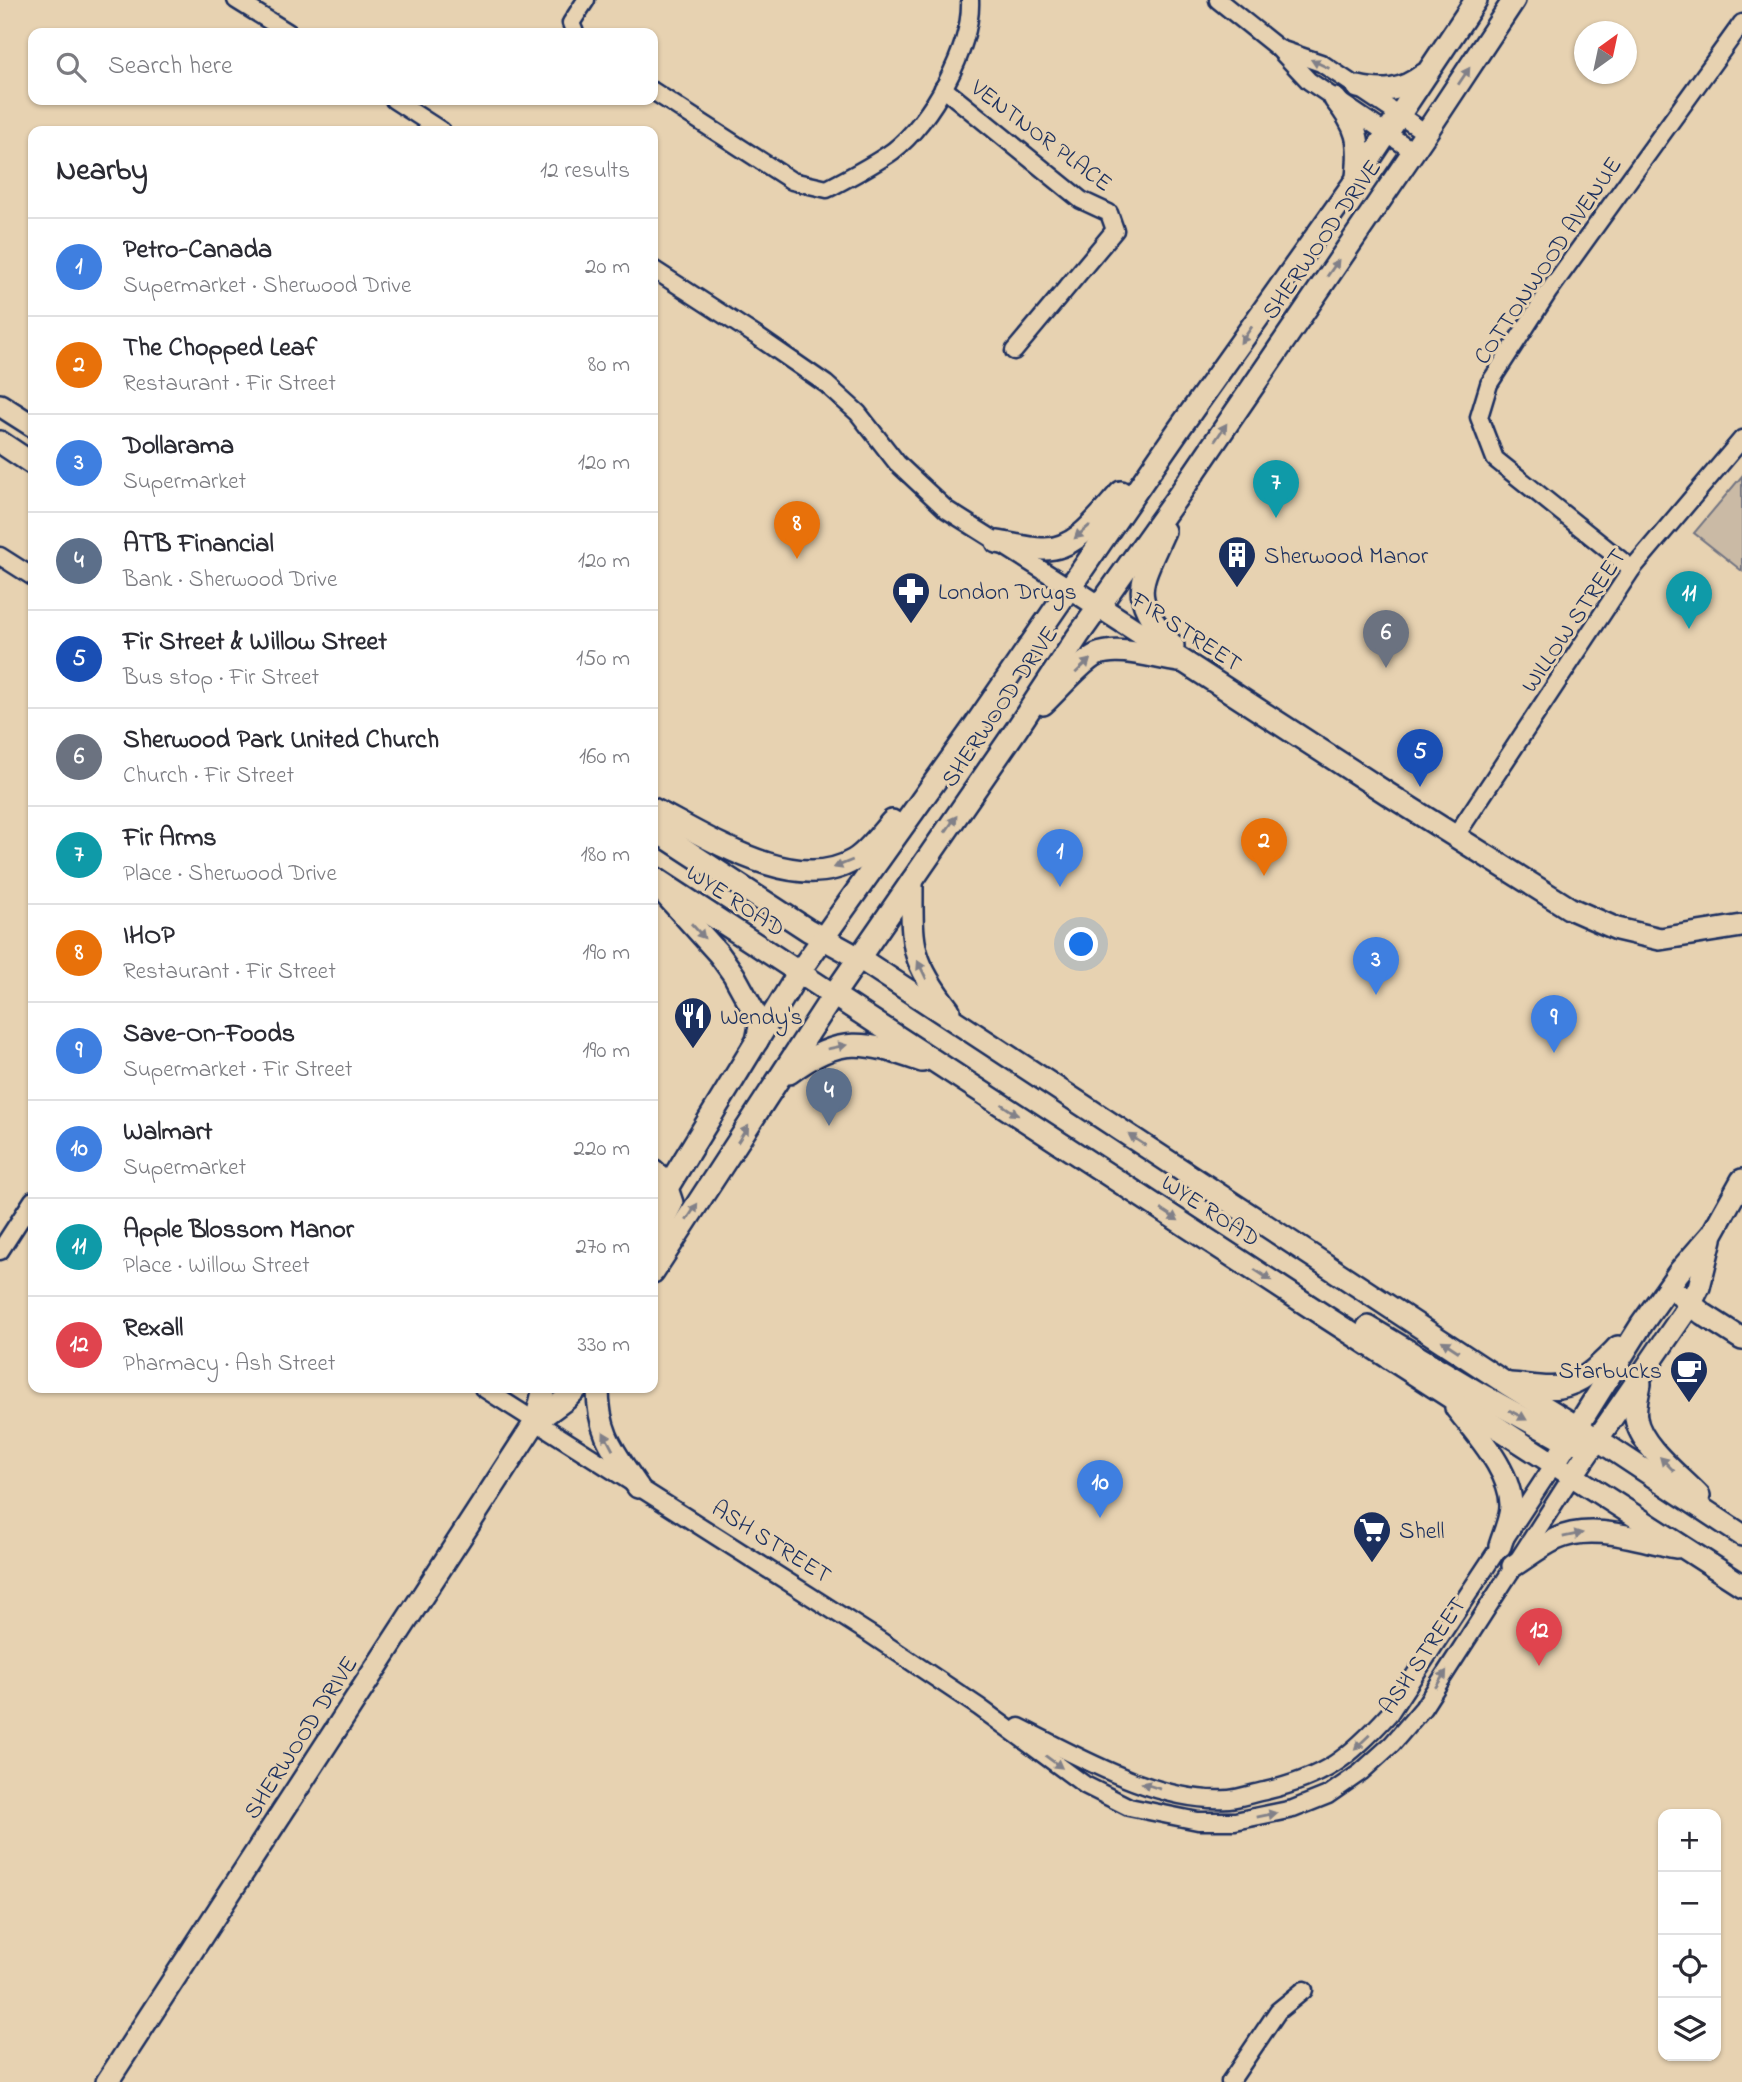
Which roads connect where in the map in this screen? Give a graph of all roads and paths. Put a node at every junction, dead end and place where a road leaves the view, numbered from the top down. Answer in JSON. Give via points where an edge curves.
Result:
{"nodes":[{"id":1,"x":236,"y":0,"type":"edge"},
{"id":2,"x":586,"y":0,"type":"edge"},
{"id":3,"x":970,"y":0,"type":"edge"},
{"id":4,"x":1218,"y":0,"type":"edge"},
{"id":5,"x":1476,"y":0,"type":"edge"},
{"id":6,"x":1514,"y":0,"type":"edge"},
{"id":7,"x":1742,"y":23,"type":"edge"},
{"id":8,"x":281,"y":28,"type":"edge"},
{"id":9,"x":573,"y":28,"type":"edge"},
{"id":10,"x":1278,"y":48,"type":"junction"},
{"id":11,"x":1430,"y":69,"type":"junction"},
{"id":12,"x":1358,"y":87,"type":"junction"},
{"id":13,"x":943,"y":89,"type":"junction"},
{"id":14,"x":658,"y":94,"type":"edge"},
{"id":15,"x":1335,"y":99,"type":"junction"},
{"id":16,"x":402,"y":105,"type":"edge"},
{"id":17,"x":1399,"y":114,"type":"junction"},
{"id":18,"x":434,"y":126,"type":"edge"},
{"id":19,"x":1387,"y":133,"type":"junction"},
{"id":20,"x":1426,"y":133,"type":"junction"},
{"id":21,"x":1413,"y":151,"type":"junction"},
{"id":22,"x":1356,"y":180,"type":"junction"},
{"id":23,"x":658,"y":271,"type":"edge"},
{"id":24,"x":1014,"y":351,"type":"dead end"},
{"id":25,"x":0,"y":405,"type":"edge"},
{"id":26,"x":28,"y":423,"type":"edge"},
{"id":27,"x":1179,"y":429,"type":"junction"},
{"id":28,"x":1742,"y":439,"type":"edge"},
{"id":29,"x":0,"y":442,"type":"edge"},
{"id":30,"x":28,"y":461,"type":"edge"},
{"id":31,"x":1183,"y":489,"type":"junction"},
{"id":32,"x":997,"y":542,"type":"junction"},
{"id":33,"x":0,"y":556,"type":"edge"},
{"id":34,"x":1632,"y":569,"type":"junction"},
{"id":35,"x":28,"y":574,"type":"edge"},
{"id":36,"x":1069,"y":587,"type":"junction"},
{"id":37,"x":1099,"y":606,"type":"junction"},
{"id":38,"x":1188,"y":663,"type":"junction"},
{"id":39,"x":973,"y":727,"type":"junction"},
{"id":40,"x":1016,"y":730,"type":"junction"},
{"id":41,"x":658,"y":812,"type":"edge"},
{"id":42,"x":658,"y":832,"type":"edge"},
{"id":43,"x":1455,"y":837,"type":"junction"},
{"id":44,"x":912,"y":881,"type":"junction"},
{"id":45,"x":658,"y":882,"type":"edge"},
{"id":46,"x":658,"y":885,"type":"edge"},
{"id":47,"x":1742,"y":926,"type":"edge"},
{"id":48,"x":822,"y":939,"type":"junction"},
{"id":49,"x":859,"y":958,"type":"junction"},
{"id":50,"x":799,"y":972,"type":"junction"},
{"id":51,"x":834,"y":994,"type":"junction"},
{"id":52,"x":961,"y":1025,"type":"junction"},
{"id":53,"x":757,"y":1043,"type":"junction"},
{"id":54,"x":953,"y":1072,"type":"junction"},
{"id":55,"x":779,"y":1080,"type":"junction"},
{"id":56,"x":658,"y":1175,"type":"edge"},
{"id":57,"x":1742,"y":1180,"type":"edge"},
{"id":58,"x":667,"y":1189,"type":"junction"},
{"id":59,"x":658,"y":1203,"type":"edge"},
{"id":60,"x":28,"y":1208,"type":"edge"},
{"id":61,"x":658,"y":1230,"type":"edge"},
{"id":62,"x":1712,"y":1234,"type":"junction"},
{"id":63,"x":0,"y":1251,"type":"edge"},
{"id":64,"x":658,"y":1264,"type":"edge"},
{"id":65,"x":1668,"y":1286,"type":"junction"},
{"id":66,"x":1691,"y":1303,"type":"junction"},
{"id":67,"x":1329,"y":1319,"type":"junction"},
{"id":68,"x":1642,"y":1324,"type":"junction"},
{"id":69,"x":1742,"y":1339,"type":"edge"},
{"id":70,"x":1641,"y":1376,"type":"junction"},
{"id":71,"x":1507,"y":1384,"type":"junction"},
{"id":72,"x":1444,"y":1392,"type":"junction"},
{"id":73,"x":491,"y":1393,"type":"edge"},
{"id":74,"x":543,"y":1393,"type":"edge"},
{"id":75,"x":572,"y":1393,"type":"edge"},
{"id":76,"x":598,"y":1393,"type":"edge"},
{"id":77,"x":536,"y":1421,"type":"junction"},
{"id":78,"x":1572,"y":1434,"type":"junction"},
{"id":79,"x":1597,"y":1439,"type":"junction"},
{"id":80,"x":1553,"y":1464,"type":"junction"},
{"id":81,"x":1572,"y":1476,"type":"junction"},
{"id":82,"x":638,"y":1487,"type":"junction"},
{"id":83,"x":1738,"y":1532,"type":"edge"},
{"id":84,"x":1500,"y":1546,"type":"junction"},
{"id":85,"x":1688,"y":1549,"type":"junction"},
{"id":86,"x":1513,"y":1566,"type":"junction"},
{"id":87,"x":1742,"y":1584,"type":"edge"},
{"id":88,"x":979,"y":1707,"type":"junction"},
{"id":89,"x":1304,"y":1990,"type":"dead end"},
{"id":90,"x":107,"y":2082,"type":"edge"},
{"id":91,"x":1230,"y":2082,"type":"edge"}],
"edges":[{"from":1,"to":8,"type":"street"},
{"from":2,"to":9,"type":"street","via":[[571,23]]},
{"from":3,"to":13,"type":"street","via":[[963,44]]},
{"from":4,"to":10,"type":"street"},
{"from":5,"to":11,"type":"main road","name":"SHERWOOD DRIVE"},
{"from":20,"to":6,"type":"main road","name":"SHERWOOD DRIVE","one_way":true},
{"from":7,"to":34,"type":"street","name":"COTTONWOOD AVENUE","via":[[1549,291],[1489,384],[1479,417],[1495,459]]},
{"from":12,"to":10,"type":"street","one_way":true,"via":[[1321,63]]},
{"from":10,"to":15,"type":"street","via":[[1309,81]]},
{"from":11,"to":12,"type":"main road","via":[[1400,89]]},
{"from":11,"to":17,"type":"main road","name":"SHERWOOD DRIVE"},
{"from":12,"to":17,"type":"street"},
{"from":13,"to":14,"type":"street","via":[[920,124],[895,149],[827,189],[792,181]]},
{"from":13,"to":24,"type":"street","name":"VENTNOR PLACE","via":[[1081,200],[1109,213],[1115,230]]},
{"from":15,"to":19,"type":"street"},
{"from":15,"to":22,"type":"main road","via":[[1357,132]]},
{"from":16,"to":18,"type":"street"},
{"from":17,"to":19,"type":"main road","name":"SHERWOOD DRIVE"},
{"from":17,"to":20,"type":"street"},
{"from":19,"to":21,"type":"street"},
{"from":19,"to":22,"type":"main road","name":"SHERWOOD DRIVE"},
{"from":20,"to":21,"type":"main road","name":"SHERWOOD DRIVE"},
{"from":31,"to":21,"type":"main road","name":"SHERWOOD DRIVE","one_way":true},
{"from":22,"to":27,"type":"main road","name":"SHERWOOD DRIVE","one_way":true},
{"from":23,"to":32,"type":"street","name":"FIR STREET","via":[[825,384],[858,413],[897,463],[927,492]]},
{"from":25,"to":26,"type":"main road"},
{"from":27,"to":32,"type":"main road","one_way":true,"via":[[1067,545],[1042,549]]},
{"from":27,"to":36,"type":"main road","name":"SHERWOOD DRIVE"},
{"from":28,"to":34,"type":"street","name":"WILLOW STREET"},
{"from":29,"to":30,"type":"main road"},
{"from":31,"to":37,"type":"main road","name":"SHERWOOD DRIVE"},
{"from":31,"to":38,"type":"main road","via":[[1143,581],[1142,599],[1147,613]]},
{"from":32,"to":36,"type":"street","name":"FIR STREET"},
{"from":33,"to":35,"type":"street"},
{"from":34,"to":43,"type":"street","name":"WILLOW STREET"},
{"from":36,"to":37,"type":"main road","name":"FIR STREET"},
{"from":36,"to":39,"type":"main road","name":"SHERWOOD DRIVE"},
{"from":37,"to":38,"type":"main road","name":"FIR STREET"},
{"from":37,"to":40,"type":"main road","name":"SHERWOOD DRIVE"},
{"from":40,"to":38,"type":"main road","one_way":true,"via":[[1097,655],[1126,651]]},
{"from":38,"to":43,"type":"main road","name":"FIR STREET"},
{"from":39,"to":41,"type":"main road","one_way":true,"via":[[934,765],[861,856],[829,870],[794,869],[753,859]]},
{"from":39,"to":48,"type":"main road","name":"SHERWOOD DRIVE"},
{"from":44,"to":40,"type":"main road","name":"SHERWOOD DRIVE","one_way":true},
{"from":42,"to":48,"type":"main road","name":"WYE ROAD"},
{"from":43,"to":47,"type":"main road","name":"FIR STREET","via":[[1569,908],[1617,929],[1660,939]]},
{"from":44,"to":49,"type":"main road","name":"SHERWOOD DRIVE"},
{"from":52,"to":44,"type":"main road","one_way":true,"via":[[917,961]]},
{"from":45,"to":50,"type":"main road","name":"WYE ROAD"},
{"from":46,"to":53,"type":"main road","one_way":true,"via":[[734,975],[757,1017]]},
{"from":48,"to":49,"type":"main road","name":"WYE ROAD"},
{"from":48,"to":50,"type":"main road","name":"SHERWOOD DRIVE"},
{"from":49,"to":51,"type":"main road","name":"SHERWOOD DRIVE"},
{"from":49,"to":52,"type":"main road","name":"WYE ROAD"},
{"from":50,"to":51,"type":"main road","name":"WYE ROAD"},
{"from":50,"to":53,"type":"main road","name":"SHERWOOD DRIVE"},
{"from":51,"to":54,"type":"main road","name":"WYE ROAD"},
{"from":51,"to":55,"type":"main road","name":"SHERWOOD DRIVE"},
{"from":71,"to":52,"type":"main road","name":"WYE ROAD","one_way":true},
{"from":53,"to":58,"type":"main road","name":"SHERWOOD DRIVE"},
{"from":55,"to":54,"type":"main road","one_way":true,"via":[[809,1058],[838,1045],[873,1046]]},
{"from":54,"to":67,"type":"main road","name":"WYE ROAD","one_way":true},
{"from":64,"to":55,"type":"main road","name":"SHERWOOD DRIVE","one_way":true},
{"from":56,"to":58,"type":"main road"},
{"from":57,"to":62,"type":"main road","name":"ASH STREET"},
{"from":58,"to":59,"type":"main road","name":"SHERWOOD DRIVE"},
{"from":58,"to":61,"type":"main road","via":[[672,1203]]},
{"from":60,"to":63,"type":"street"},
{"from":62,"to":65,"type":"main road","name":"ASH STREET"},
{"from":62,"to":66,"type":"main road","name":"ASH STREET"},
{"from":65,"to":66,"type":"main road"},
{"from":65,"to":68,"type":"main road","name":"ASH STREET"},
{"from":66,"to":69,"type":"main road"},
{"from":66,"to":70,"type":"main road","name":"ASH STREET"},
{"from":67,"to":72,"type":"main road","name":"WYE ROAD"},
{"from":67,"to":78,"type":"main road","one_way":true,"via":[[1354,1319],[1480,1394]]},
{"from":68,"to":71,"type":"main road","via":[[1593,1371],[1568,1385]]},
{"from":68,"to":78,"type":"main road","name":"ASH STREET"},
{"from":70,"to":79,"type":"main road","name":"ASH STREET"},
{"from":83,"to":70,"type":"main road","one_way":true,"via":[[1643,1436],[1635,1415]]},
{"from":71,"to":78,"type":"main road","name":"WYE ROAD"},
{"from":72,"to":80,"type":"main road","name":"WYE ROAD"},
{"from":72,"to":84,"type":"main road","via":[[1504,1477],[1511,1512]]},
{"from":73,"to":77,"type":"street","name":"ASH STREET"},
{"from":74,"to":77,"type":"main road","name":"SHERWOOD DRIVE"},
{"from":75,"to":77,"type":"main road","name":"SHERWOOD DRIVE"},
{"from":82,"to":76,"type":"main road","one_way":true,"via":[[603,1430]]},
{"from":77,"to":82,"type":"street","name":"ASH STREET"},
{"from":77,"to":90,"type":"main road","name":"SHERWOOD DRIVE"},
{"from":78,"to":79,"type":"main road","name":"WYE ROAD"},
{"from":78,"to":80,"type":"main road","name":"ASH STREET"},
{"from":79,"to":81,"type":"main road","name":"ASH STREET"},
{"from":79,"to":83,"type":"main road","name":"WYE ROAD"},
{"from":80,"to":81,"type":"main road","name":"WYE ROAD"},
{"from":80,"to":84,"type":"street","name":"ASH STREET"},
{"from":81,"to":85,"type":"main road","name":"WYE ROAD"},
{"from":81,"to":86,"type":"street","name":"ASH STREET"},
{"from":82,"to":88,"type":"street","name":"ASH STREET"},
{"from":84,"to":88,"type":"street","name":"ASH STREET","one_way":true,"via":[[1389,1714],[1362,1743],[1307,1780],[1228,1799],[1178,1795],[1113,1774]]},
{"from":86,"to":85,"type":"main road","one_way":true,"via":[[1556,1539],[1576,1533],[1604,1533]]},
{"from":85,"to":87,"type":"main road","name":"WYE ROAD"},
{"from":88,"to":86,"type":"street","name":"ASH STREET","one_way":true,"via":[[1085,1785],[1129,1807],[1198,1821],[1235,1821],[1293,1810],[1328,1794],[1392,1744],[1423,1708]]},
{"from":89,"to":91,"type":"street","via":[[1278,2011]]}]}
